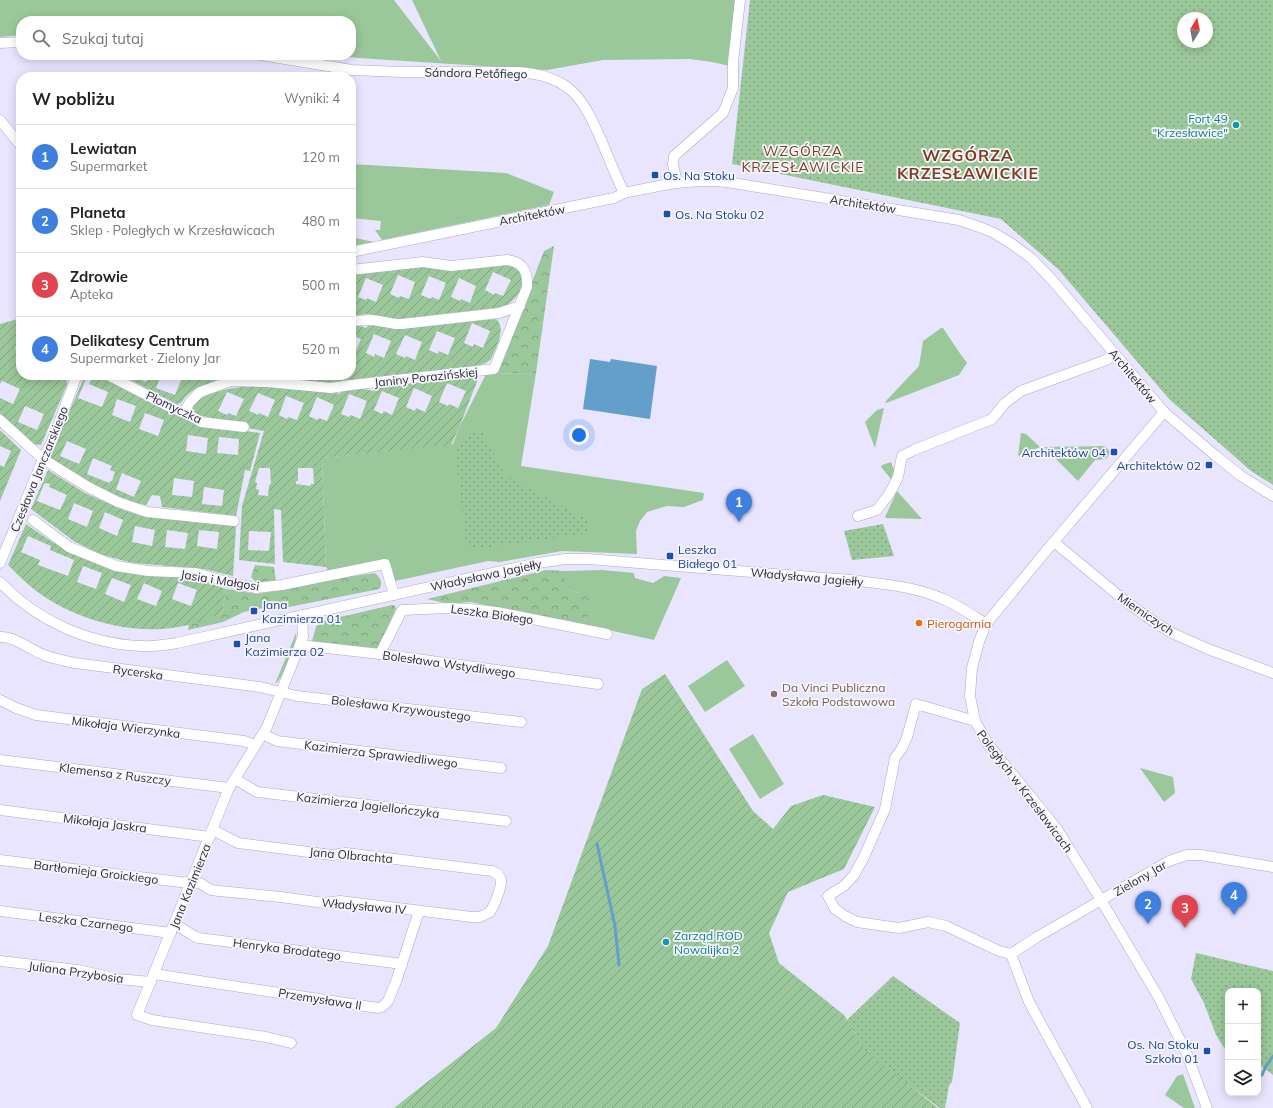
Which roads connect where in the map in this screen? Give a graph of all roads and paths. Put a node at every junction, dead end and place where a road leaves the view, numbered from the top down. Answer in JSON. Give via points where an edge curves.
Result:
{"nodes":[{"id":1,"x":740,"y":0,"type":"edge"},
{"id":2,"x":16,"y":42,"type":"edge"},
{"id":3,"x":0,"y":43,"type":"edge"},
{"id":4,"x":291,"y":60,"type":"edge"},
{"id":5,"x":0,"y":120,"type":"edge"},
{"id":6,"x":16,"y":140,"type":"edge"},
{"id":7,"x":677,"y":183,"type":"junction"},
{"id":8,"x":624,"y":193,"type":"junction"},
{"id":9,"x":356,"y":251,"type":"edge"},
{"id":10,"x":356,"y":269,"type":"edge"},
{"id":11,"x":520,"y":306,"type":"junction"},
{"id":12,"x":499,"y":313,"type":"junction"},
{"id":13,"x":356,"y":321,"type":"edge"},
{"id":14,"x":510,"y":330,"type":"junction"},
{"id":15,"x":1115,"y":354,"type":"junction"},
{"id":16,"x":75,"y":380,"type":"edge"},
{"id":17,"x":118,"y":380,"type":"edge"},
{"id":18,"x":184,"y":412,"type":"junction"},
{"id":19,"x":1164,"y":412,"type":"junction"},
{"id":20,"x":0,"y":420,"type":"edge"},
{"id":21,"x":244,"y":427,"type":"dead end"},
{"id":22,"x":43,"y":459,"type":"junction"},
{"id":23,"x":1273,"y":496,"type":"edge"},
{"id":24,"x":858,"y":516,"type":"dead end"},
{"id":25,"x":33,"y":520,"type":"dead end"},
{"id":26,"x":234,"y":522,"type":"dead end"},
{"id":27,"x":1054,"y":542,"type":"junction"},
{"id":28,"x":0,"y":563,"type":"edge"},
{"id":29,"x":0,"y":582,"type":"edge"},
{"id":30,"x":394,"y":595,"type":"junction"},
{"id":31,"x":302,"y":615,"type":"junction"},
{"id":32,"x":986,"y":624,"type":"junction"},
{"id":33,"x":607,"y":634,"type":"dead end"},
{"id":34,"x":0,"y":637,"type":"edge"},
{"id":35,"x":300,"y":645,"type":"junction"},
{"id":36,"x":380,"y":654,"type":"junction"},
{"id":37,"x":1273,"y":674,"type":"edge"},
{"id":38,"x":598,"y":684,"type":"dead end"},
{"id":39,"x":281,"y":692,"type":"junction"},
{"id":40,"x":0,"y":700,"type":"edge"},
{"id":41,"x":975,"y":721,"type":"junction"},
{"id":42,"x":521,"y":722,"type":"dead end"},
{"id":43,"x":263,"y":734,"type":"junction"},
{"id":44,"x":255,"y":745,"type":"junction"},
{"id":45,"x":0,"y":760,"type":"edge"},
{"id":46,"x":501,"y":768,"type":"dead end"},
{"id":47,"x":235,"y":779,"type":"junction"},
{"id":48,"x":229,"y":788,"type":"junction"},
{"id":49,"x":0,"y":810,"type":"edge"},
{"id":50,"x":506,"y":820,"type":"dead end"},
{"id":51,"x":211,"y":834,"type":"junction"},
{"id":52,"x":0,"y":860,"type":"edge"},
{"id":53,"x":1273,"y":867,"type":"edge"},
{"id":54,"x":492,"y":871,"type":"joint"},
{"id":55,"x":192,"y":882,"type":"junction"},
{"id":56,"x":1102,"y":900,"type":"junction"},
{"id":57,"x":0,"y":911,"type":"edge"},
{"id":58,"x":419,"y":911,"type":"junction"},
{"id":59,"x":173,"y":928,"type":"junction"},
{"id":60,"x":1011,"y":954,"type":"junction"},
{"id":61,"x":0,"y":961,"type":"edge"},
{"id":62,"x":402,"y":964,"type":"junction"},
{"id":63,"x":153,"y":978,"type":"junction"},
{"id":64,"x":291,"y":1043,"type":"dead end"},
{"id":65,"x":1087,"y":1108,"type":"edge"},
{"id":66,"x":1207,"y":1108,"type":"edge"}],
"edges":[{"from":1,"to":7,"type":"street","via":[[733,62],[733,88],[722,113],[674,156]]},
{"from":2,"to":3,"type":"street"},
{"from":4,"to":8,"type":"street","name":"Sándora Petőfiego","via":[[352,70],[519,72],[549,77],[574,93],[587,110]]},
{"from":5,"to":6,"type":"street"},
{"from":7,"to":8,"type":"street","name":"Architektów"},
{"from":7,"to":15,"type":"street","name":"Architektów","via":[[703,180],[726,182],[940,216],[982,228],[1012,244],[1041,268]]},
{"from":8,"to":9,"type":"street","name":"Architektów","via":[[614,198]]},
{"from":10,"to":11,"type":"street","name":"Janiny Porazińskiej","via":[[422,262],[451,266],[515,261],[525,270],[528,278]]},
{"from":11,"to":12,"type":"street"},
{"from":11,"to":14,"type":"street","name":"Janiny Porazińskiej"},
{"from":12,"to":13,"type":"street","via":[[402,324]]},
{"from":12,"to":14,"type":"street"},
{"from":14,"to":18,"type":"street","name":"Janiny Porazińskiej","via":[[494,369],[331,388],[231,381],[200,392]]},
{"from":15,"to":19,"type":"street","name":"Architektów"},
{"from":15,"to":24,"type":"street","via":[[1106,360],[1021,391],[1004,403],[992,419],[902,456],[898,477],[889,494],[877,510]]},
{"from":16,"to":22,"type":"street","name":"Czesława Janczarskiego"},
{"from":17,"to":18,"type":"street","name":"Płomyczka"},
{"from":18,"to":21,"type":"street","name":"Płomyczka","via":[[201,422]]},
{"from":19,"to":23,"type":"street","name":"Architektów","via":[[1241,476]]},
{"from":19,"to":27,"type":"street","name":"Poległych w Krzesławicach"},
{"from":20,"to":22,"type":"street"},
{"from":22,"to":26,"type":"street","via":[[88,487],[118,502],[148,512]]},
{"from":22,"to":28,"type":"street","name":"Czesława Janczarskiego"},
{"from":25,"to":30,"type":"street","name":"Jasia i Małgosi","via":[[69,547],[116,566],[148,571],[196,573],[256,588],[385,564]]},
{"from":27,"to":32,"type":"street","name":"Poległych w Krzesławicach"},
{"from":27,"to":37,"type":"street","name":"Mierniczych","via":[[1119,596],[1172,633]]},
{"from":29,"to":31,"type":"street","name":"Władysława Jagiełły","via":[[41,615],[63,627],[92,638],[125,645],[177,643]]},
{"from":30,"to":31,"type":"street","name":"Władysława Jagiełły"},
{"from":30,"to":32,"type":"street","name":"Władysława Jagiełły","via":[[550,561],[588,559],[887,585],[937,596]]},
{"from":31,"to":35,"type":"street","name":"Jana Kazimierza","via":[[303,637]]},
{"from":32,"to":41,"type":"street","name":"Poległych w Krzesławicach","via":[[972,668],[970,696]]},
{"from":33,"to":36,"type":"street","name":"Leszka Białego","via":[[497,612],[448,608],[402,610]]},
{"from":34,"to":39,"type":"street","name":"Rycerska","via":[[65,661]]},
{"from":35,"to":36,"type":"street","name":"Bolesława Wstydliwego"},
{"from":35,"to":39,"type":"street","name":"Jana Kazimierza"},
{"from":36,"to":38,"type":"street","name":"Bolesława Wstydliwego"},
{"from":39,"to":42,"type":"street","name":"Bolesława Krzywoustego"},
{"from":39,"to":43,"type":"street","name":"Jana Kazimierza"},
{"from":40,"to":44,"type":"street","name":"Mikołaja Wierzynka","via":[[36,715],[244,741]]},
{"from":41,"to":56,"type":"street","name":"Poległych w Krzesławicach","via":[[988,744],[1057,829]]},
{"from":41,"to":60,"type":"street","via":[[916,704],[907,737],[895,758],[885,809],[864,857],[844,886],[828,896],[836,909],[857,922],[899,928],[928,922],[940,924]]},
{"from":43,"to":44,"type":"street","name":"Jana Kazimierza"},
{"from":43,"to":46,"type":"street","name":"Kazimierza Sprawiedliwego","via":[[277,741]]},
{"from":44,"to":47,"type":"street","name":"Jana Kazimierza"},
{"from":45,"to":48,"type":"street","name":"Klemensa z Ruszczy"},
{"from":47,"to":48,"type":"street","name":"Jana Kazimierza"},
{"from":47,"to":50,"type":"street","name":"Kazimierza Jagiellończyka","via":[[257,792]]},
{"from":48,"to":51,"type":"street","name":"Jana Kazimierza"},
{"from":49,"to":51,"type":"street","name":"Mikołaja Jaskra"},
{"from":51,"to":54,"type":"street","name":"Jana Olbrachta","via":[[238,843]]},
{"from":51,"to":55,"type":"street","name":"Jana Kazimierza"},
{"from":52,"to":55,"type":"street","name":"Bartłomieja Groickiego"},
{"from":53,"to":56,"type":"street","name":"Zielony Jar","via":[[1187,855],[1156,867]]},
{"from":54,"to":58,"type":"street","name":"Władysława IV","via":[[501,878],[501,885],[493,908],[486,914],[472,917]]},
{"from":55,"to":58,"type":"street","name":"Władysława IV","via":[[200,883],[211,890],[324,903],[340,901]]},
{"from":55,"to":59,"type":"street","name":"Jana Kazimierza"},
{"from":56,"to":60,"type":"street","name":"Zielony Jar"},
{"from":56,"to":66,"type":"street","name":"Poległych w Krzesławicach","via":[[1159,998],[1186,1052]]},
{"from":57,"to":59,"type":"street","name":"Leszka Czarnego"},
{"from":58,"to":62,"type":"street","name":"Przemysława II"},
{"from":59,"to":62,"type":"street","name":"Henryka Brodatego","via":[[199,938]]},
{"from":59,"to":63,"type":"street","name":"Jana Kazimierza"},
{"from":60,"to":65,"type":"street","via":[[1030,1002]]},
{"from":61,"to":63,"type":"street","name":"Juliana Przybosia","via":[[78,970],[118,979]]},
{"from":62,"to":63,"type":"street","name":"Przemysława II","via":[[388,1001],[378,1008]]},
{"from":63,"to":64,"type":"street","name":"Jana Kazimierza","via":[[137,1015],[152,1020]]}]}
